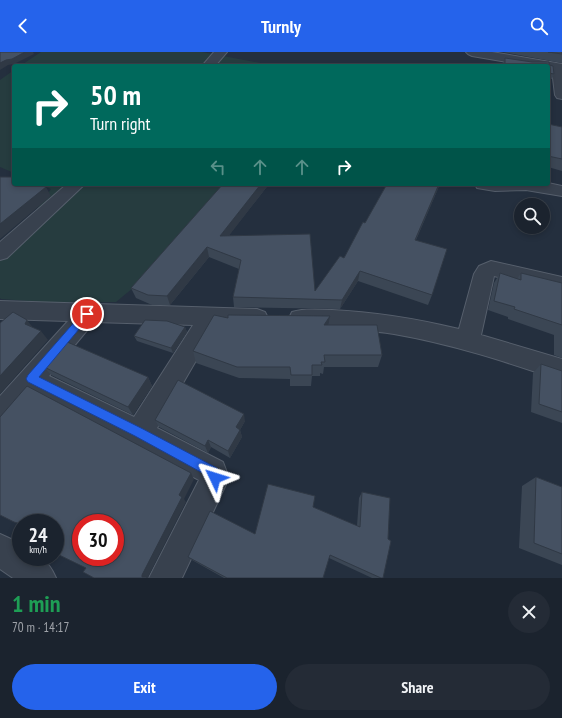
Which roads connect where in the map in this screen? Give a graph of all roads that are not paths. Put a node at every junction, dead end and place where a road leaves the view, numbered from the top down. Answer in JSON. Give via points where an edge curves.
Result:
{"nodes":[{"id":1,"x":222,"y":52,"type":"edge"},
{"id":2,"x":472,"y":52,"type":"edge"},
{"id":3,"x":488,"y":54,"type":"edge"},
{"id":4,"x":530,"y":57,"type":"edge"},
{"id":5,"x":210,"y":64,"type":"edge"},
{"id":6,"x":560,"y":67,"type":"edge"},
{"id":7,"x":562,"y":95,"type":"edge"},
{"id":8,"x":75,"y":186,"type":"edge"},
{"id":9,"x":532,"y":186,"type":"edge"},
{"id":10,"x":562,"y":191,"type":"edge"},
{"id":11,"x":0,"y":253,"type":"edge"},
{"id":12,"x":562,"y":285,"type":"edge"},
{"id":13,"x":0,"y":310,"type":"edge"},
{"id":14,"x":87,"y":314,"type":"junction"},
{"id":15,"x":210,"y":317,"type":"junction"},
{"id":16,"x":468,"y":340,"type":"junction"},
{"id":17,"x":562,"y":370,"type":"edge"},
{"id":18,"x":31,"y":379,"type":"junction"},
{"id":19,"x":0,"y":415,"type":"edge"},
{"id":20,"x":139,"y":432,"type":"junction"},
{"id":21,"x":0,"y":550,"type":"edge"},
{"id":22,"x":40,"y":578,"type":"edge"},
{"id":23,"x":165,"y":578,"type":"edge"}],
"edges":[{"from":1,"to":5,"type":"street"},
{"from":2,"to":3,"type":"street"},
{"from":3,"to":4,"type":"street"},
{"from":4,"to":6,"type":"street"},
{"from":6,"to":7,"type":"street"},
{"from":8,"to":11,"type":"street"},
{"from":9,"to":10,"type":"street"},
{"from":12,"to":16,"type":"street","via":[[492,268],[486,271]]},
{"from":13,"to":14,"type":"street"},
{"from":14,"to":15,"type":"street"},
{"from":14,"to":18,"type":"street"},
{"from":15,"to":16,"type":"street","via":[[334,319],[394,325]]},
{"from":15,"to":20,"type":"street"},
{"from":16,"to":17,"type":"street"},
{"from":18,"to":19,"type":"street"},
{"from":18,"to":20,"type":"street"},
{"from":20,"to":23,"type":"street","via":[[213,472],[215,478]]},
{"from":21,"to":22,"type":"street"}]}
